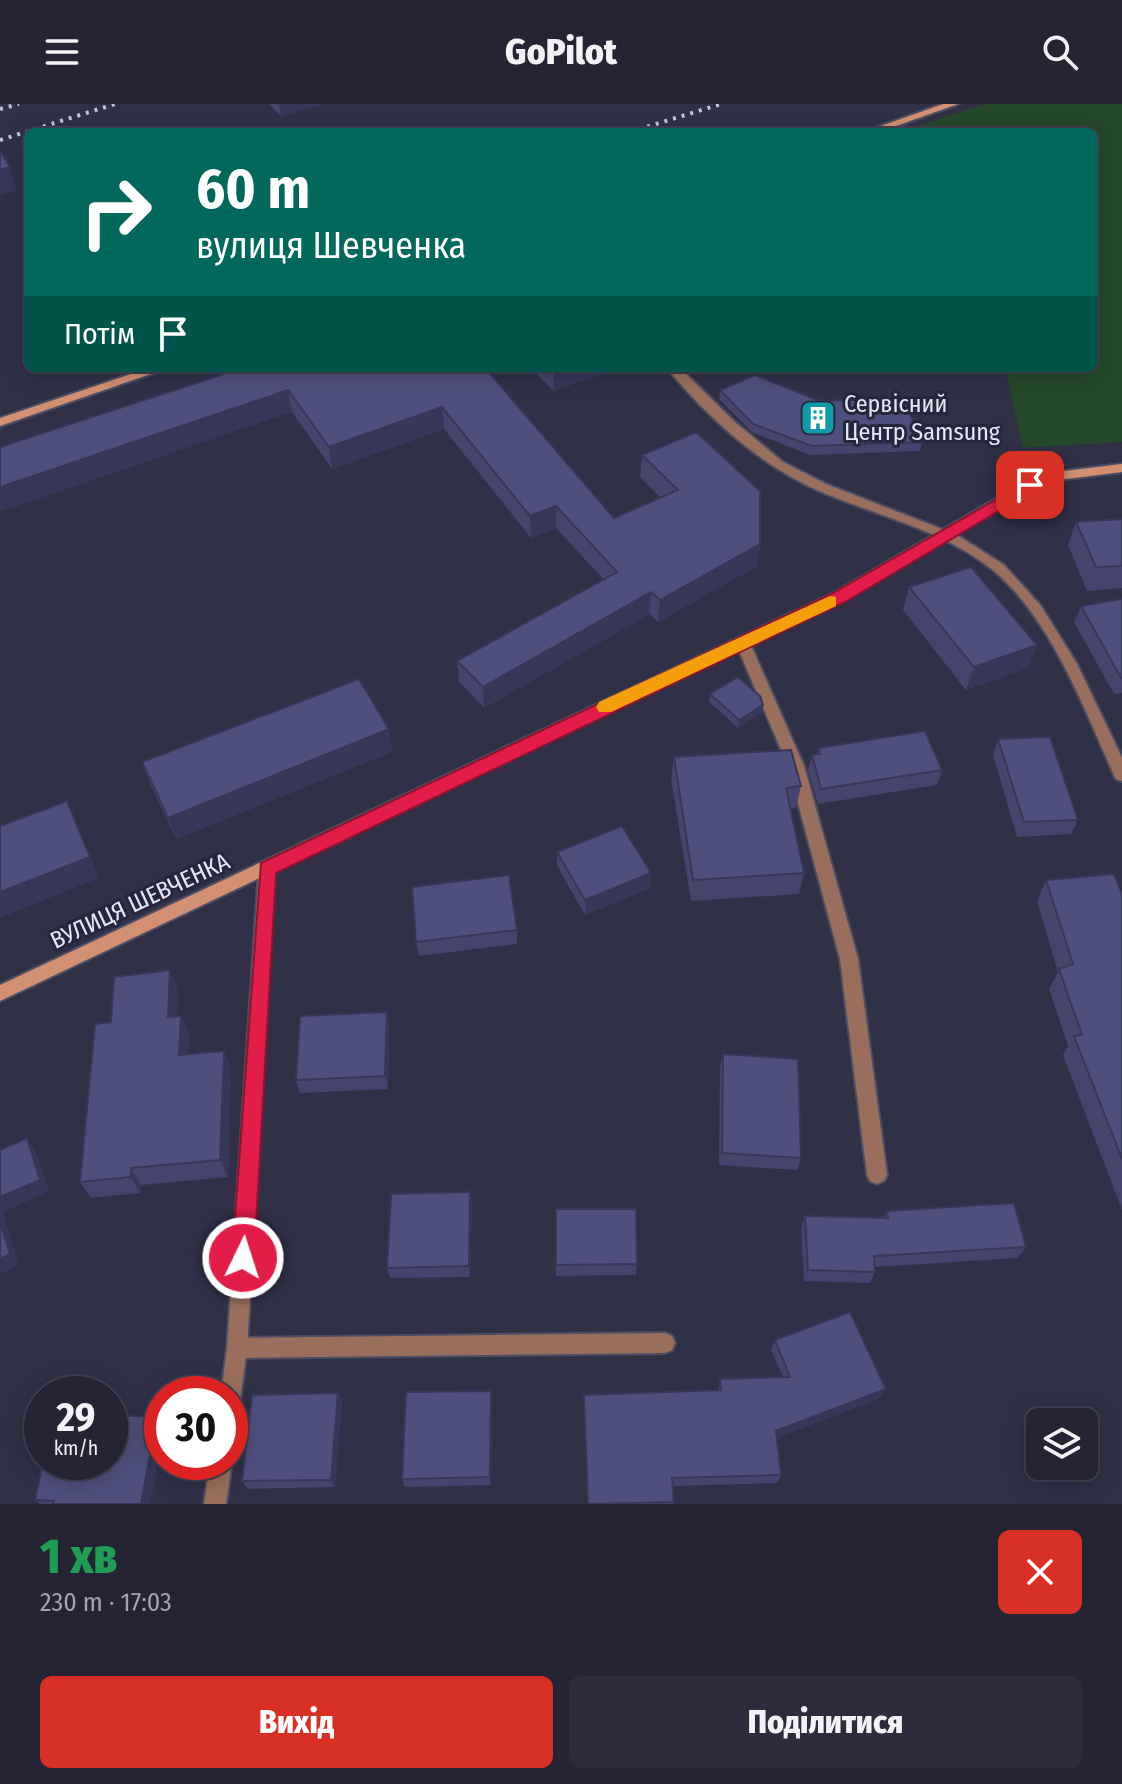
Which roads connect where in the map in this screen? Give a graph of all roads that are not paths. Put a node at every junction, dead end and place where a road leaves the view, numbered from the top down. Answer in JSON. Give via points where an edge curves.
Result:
{"nodes":[{"id":1,"x":953,"y":104,"type":"edge"},
{"id":2,"x":881,"y":128,"type":"edge"},
{"id":3,"x":150,"y":372,"type":"edge"},
{"id":4,"x":677,"y":372,"type":"edge"},
{"id":5,"x":0,"y":422,"type":"edge"},
{"id":6,"x":1122,"y":468,"type":"edge"},
{"id":7,"x":948,"y":536,"type":"junction"},
{"id":8,"x":742,"y":641,"type":"junction"},
{"id":9,"x":1122,"y":775,"type":"edge"},
{"id":10,"x":267,"y":868,"type":"junction"},
{"id":11,"x":0,"y":993,"type":"edge"},
{"id":12,"x":877,"y":1175,"type":"dead end"},
{"id":13,"x":665,"y":1343,"type":"dead end"},
{"id":14,"x":237,"y":1348,"type":"junction"},
{"id":15,"x":233,"y":1376,"type":"edge"},
{"id":16,"x":218,"y":1480,"type":"edge"},
{"id":17,"x":215,"y":1504,"type":"edge"}],
"edges":[{"from":1,"to":2,"type":"street"},
{"from":3,"to":5,"type":"street"},
{"from":4,"to":7,"type":"street","via":[[744,437],[795,475]]},
{"from":6,"to":7,"type":"street","name":"ВУЛИЦЯ ШЕВЧЕНКА","via":[[1056,476],[1030,485]]},
{"from":7,"to":8,"type":"street","name":"ВУЛИЦЯ ШЕВЧЕНКА","via":[[839,597]]},
{"from":7,"to":9,"type":"street","via":[[1000,568],[1025,596],[1090,704]]},
{"from":8,"to":10,"type":"street","name":"ВУЛИЦЯ ШЕВЧЕНКА"},
{"from":8,"to":12,"type":"street","via":[[796,766],[849,959]]},
{"from":10,"to":11,"type":"street","name":"ВУЛИЦЯ ШЕВЧЕНКА"},
{"from":10,"to":14,"type":"street"},
{"from":13,"to":14,"type":"street"},
{"from":14,"to":15,"type":"street"},
{"from":16,"to":17,"type":"street"}]}
